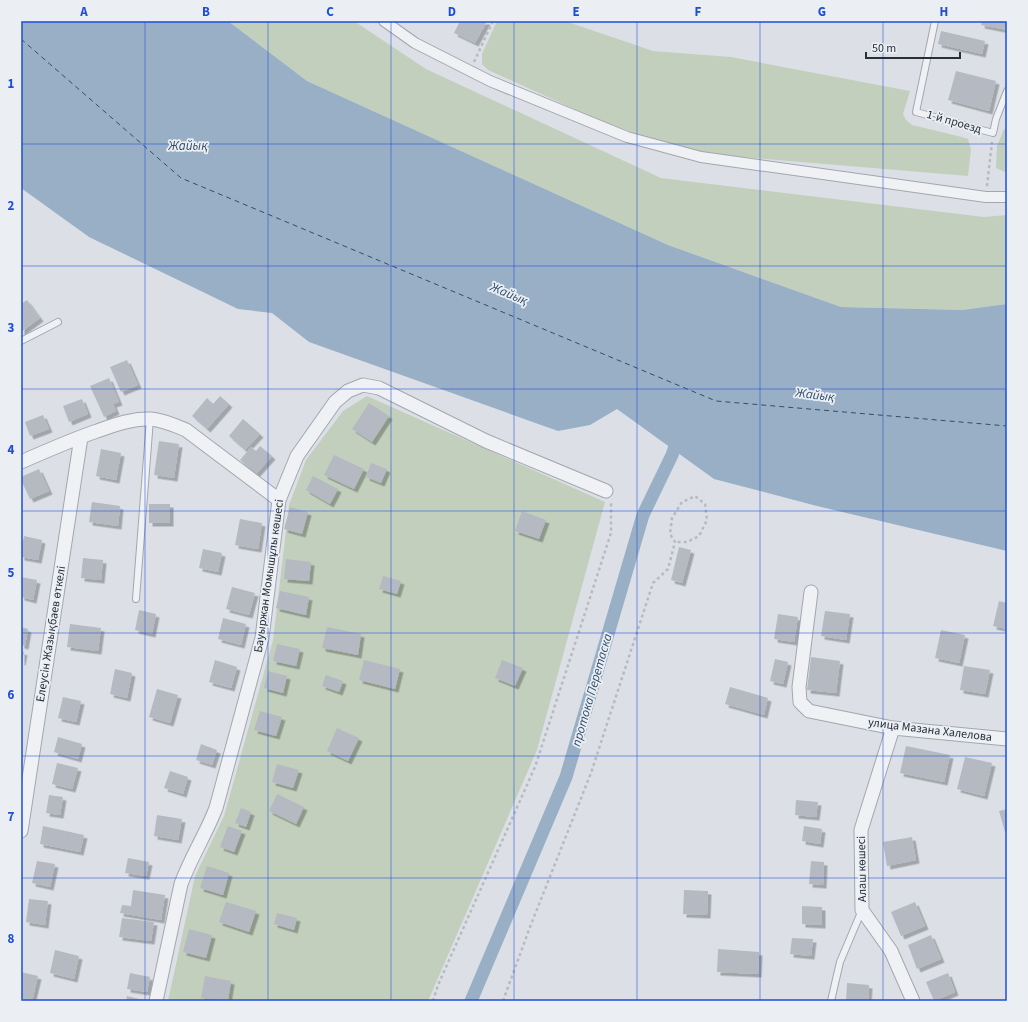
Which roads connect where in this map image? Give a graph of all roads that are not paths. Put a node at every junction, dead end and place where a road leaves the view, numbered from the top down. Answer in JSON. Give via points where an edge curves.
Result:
{"nodes":[{"id":1,"x":384,"y":21,"type":"edge"},
{"id":2,"x":935,"y":21,"type":"edge"},
{"id":3,"x":1007,"y":91,"type":"edge"},
{"id":4,"x":1007,"y":197,"type":"edge"},
{"id":5,"x":58,"y":322,"type":"dead end"},
{"id":6,"x":21,"y":341,"type":"edge"},
{"id":7,"x":150,"y":419,"type":"junction"},
{"id":8,"x":80,"y":437,"type":"junction"},
{"id":9,"x":21,"y":462,"type":"edge"},
{"id":10,"x":606,"y":491,"type":"road end"},
{"id":11,"x":279,"y":500,"type":"junction"},
{"id":12,"x":811,"y":592,"type":"dead end"},
{"id":13,"x":136,"y":600,"type":"dead end"},
{"id":14,"x":894,"y":728,"type":"junction"},
{"id":15,"x":1007,"y":739,"type":"edge"},
{"id":16,"x":21,"y":831,"type":"edge"},
{"id":17,"x":862,"y":910,"type":"junction"},
{"id":18,"x":156,"y":1001,"type":"edge"},
{"id":19,"x":831,"y":1001,"type":"edge"},
{"id":20,"x":912,"y":1001,"type":"edge"}],
"edges":[{"from":1,"to":4,"type":"street","via":[[415,43],[490,81],[627,137],[701,157],[986,197]]},
{"from":2,"to":3,"type":"lane","name":"1-й проезд","via":[[916,112],[992,133]]},
{"from":5,"to":6,"type":"lane"},
{"from":7,"to":8,"type":"street","via":[[115,424]]},
{"from":7,"to":11,"type":"street","via":[[186,430]]},
{"from":7,"to":13,"type":"lane"},
{"from":8,"to":9,"type":"street"},
{"from":8,"to":16,"type":"street","name":"Елеусін Жазықбаев өткелі"},
{"from":10,"to":11,"type":"street","name":"Бауыржан Момышұлы көшесі","via":[[486,441],[379,388],[363,385],[348,391],[335,402],[297,456]]},
{"from":11,"to":18,"type":"street","name":"Бауыржан Момышұлы көшесі","via":[[262,638],[216,808],[182,884]]},
{"from":12,"to":14,"type":"street","name":"улица Мазана Халелова","via":[[799,687],[800,702],[809,711]]},
{"from":14,"to":15,"type":"street","name":"улица Мазана Халелова"},
{"from":14,"to":17,"type":"street","name":"Алаш көшесі","via":[[861,830]]},
{"from":17,"to":19,"type":"lane","via":[[840,962]]},
{"from":17,"to":20,"type":"street","name":"Алаш көшесі","via":[[891,952]]}]}
